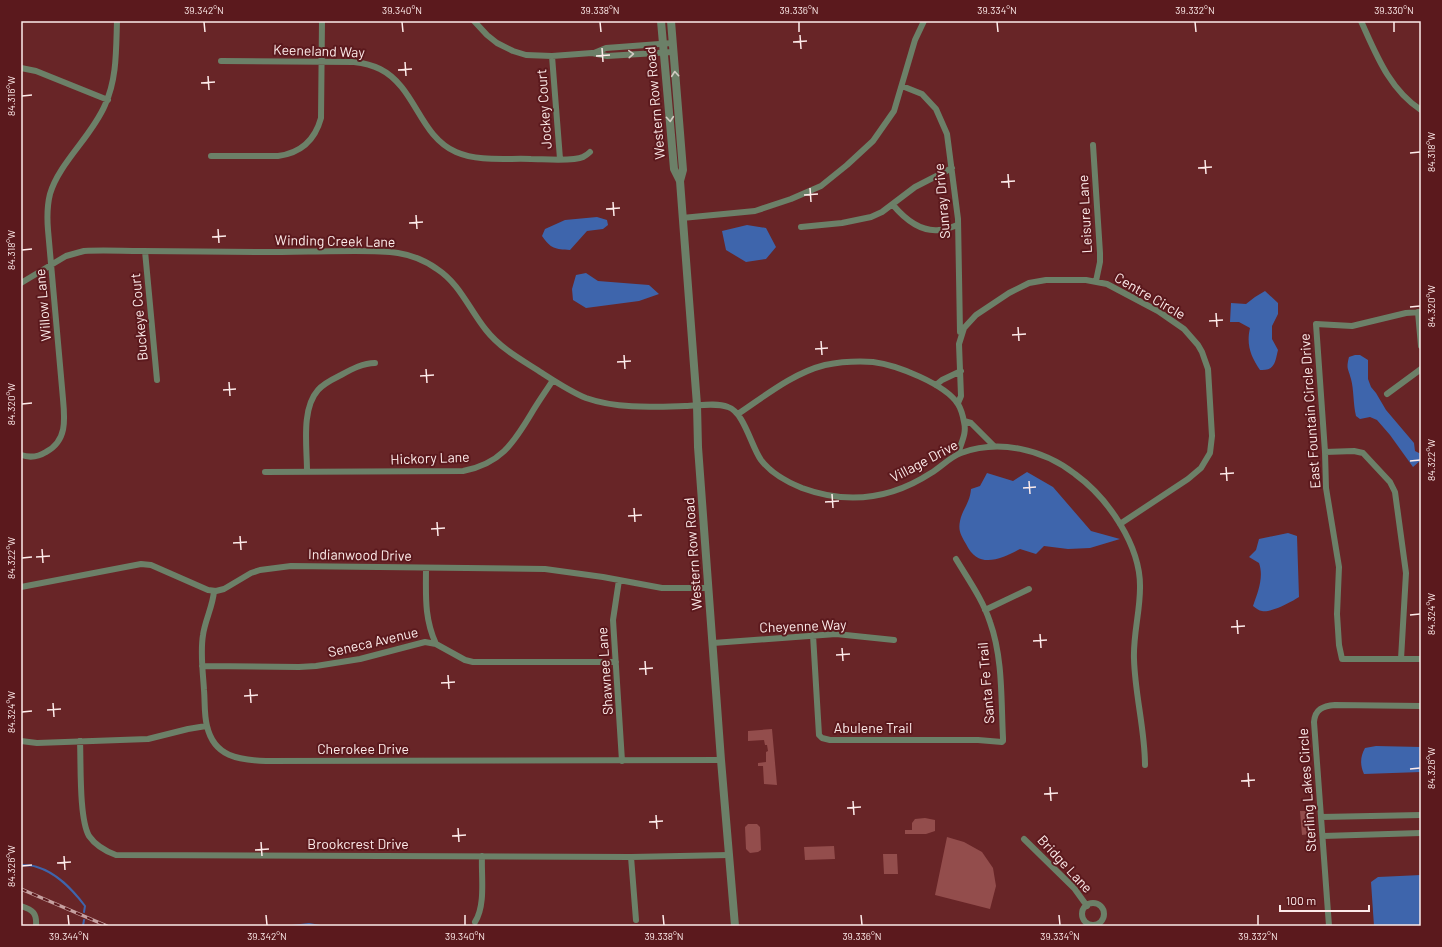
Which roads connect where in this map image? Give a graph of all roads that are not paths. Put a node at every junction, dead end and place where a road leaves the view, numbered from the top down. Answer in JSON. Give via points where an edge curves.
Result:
{"nodes":[{"id":1,"x":117,"y":21,"type":"edge"},
{"id":2,"x":322,"y":21,"type":"edge"},
{"id":3,"x":474,"y":21,"type":"edge"},
{"id":4,"x":661,"y":21,"type":"edge"},
{"id":5,"x":671,"y":21,"type":"edge"},
{"id":6,"x":924,"y":21,"type":"edge"},
{"id":7,"x":1361,"y":21,"type":"edge"},
{"id":8,"x":673,"y":47,"type":"junction"},
{"id":9,"x":663,"y":48,"type":"junction"},
{"id":10,"x":552,"y":56,"type":"junction"},
{"id":11,"x":221,"y":61,"type":"dead end"},
{"id":12,"x":322,"y":61,"type":"junction"},
{"id":13,"x":21,"y":68,"type":"edge"},
{"id":14,"x":902,"y":86,"type":"junction"},
{"id":15,"x":108,"y":100,"type":"junction"},
{"id":16,"x":1421,"y":110,"type":"edge"},
{"id":17,"x":1093,"y":145,"type":"dead end"},
{"id":18,"x":590,"y":152,"type":"dead end"},
{"id":19,"x":211,"y":156,"type":"dead end"},
{"id":20,"x":560,"y":159,"type":"junction"},
{"id":21,"x":952,"y":168,"type":"junction"},
{"id":22,"x":680,"y":181,"type":"junction"},
{"id":23,"x":893,"y":205,"type":"junction"},
{"id":24,"x":682,"y":218,"type":"junction"},
{"id":25,"x":957,"y":225,"type":"junction"},
{"id":26,"x":801,"y":227,"type":"dead end"},
{"id":27,"x":145,"y":251,"type":"junction"},
{"id":28,"x":51,"y":264,"type":"junction"},
{"id":29,"x":1096,"y":281,"type":"junction"},
{"id":30,"x":21,"y":283,"type":"edge"},
{"id":31,"x":1420,"y":312,"type":"edge"},
{"id":32,"x":961,"y":335,"type":"junction"},
{"id":33,"x":1421,"y":346,"type":"edge"},
{"id":34,"x":376,"y":363,"type":"dead end"},
{"id":35,"x":1421,"y":369,"type":"edge"},
{"id":36,"x":960,"y":371,"type":"junction"},
{"id":37,"x":157,"y":380,"type":"dead end"},
{"id":38,"x":553,"y":380,"type":"junction"},
{"id":39,"x":936,"y":385,"type":"junction"},
{"id":40,"x":1387,"y":394,"type":"dead end"},
{"id":41,"x":958,"y":403,"type":"junction"},
{"id":42,"x":697,"y":405,"type":"junction"},
{"id":43,"x":738,"y":414,"type":"junction"},
{"id":44,"x":964,"y":421,"type":"junction"},
{"id":45,"x":994,"y":446,"type":"junction"},
{"id":46,"x":1325,"y":452,"type":"junction"},
{"id":47,"x":958,"y":454,"type":"junction"},
{"id":48,"x":21,"y":455,"type":"edge"},
{"id":49,"x":306,"y":471,"type":"junction"},
{"id":50,"x":265,"y":472,"type":"dead end"},
{"id":51,"x":1120,"y":524,"type":"junction"},
{"id":52,"x":956,"y":559,"type":"dead end"},
{"id":53,"x":426,"y":568,"type":"junction"},
{"id":54,"x":618,"y":580,"type":"junction"},
{"id":55,"x":21,"y":587,"type":"edge"},
{"id":56,"x":709,"y":588,"type":"junction"},
{"id":57,"x":1029,"y":589,"type":"dead end"},
{"id":58,"x":214,"y":591,"type":"junction"},
{"id":59,"x":985,"y":610,"type":"junction"},
{"id":60,"x":813,"y":635,"type":"junction"},
{"id":61,"x":894,"y":640,"type":"dead end"},
{"id":62,"x":713,"y":643,"type":"junction"},
{"id":63,"x":436,"y":644,"type":"junction"},
{"id":64,"x":1400,"y":659,"type":"junction"},
{"id":65,"x":1421,"y":659,"type":"edge"},
{"id":66,"x":616,"y":662,"type":"junction"},
{"id":67,"x":202,"y":666,"type":"junction"},
{"id":68,"x":1421,"y":706,"type":"edge"},
{"id":69,"x":206,"y":726,"type":"junction"},
{"id":70,"x":80,"y":741,"type":"junction"},
{"id":71,"x":1003,"y":741,"type":"joint"},
{"id":72,"x":22,"y":742,"type":"edge"},
{"id":73,"x":721,"y":760,"type":"junction"},
{"id":74,"x":622,"y":761,"type":"junction"},
{"id":75,"x":1145,"y":765,"type":"dead end"},
{"id":76,"x":1421,"y":815,"type":"edge"},
{"id":77,"x":1321,"y":817,"type":"junction"},
{"id":78,"x":1421,"y":833,"type":"edge"},
{"id":79,"x":1323,"y":836,"type":"junction"},
{"id":80,"x":1024,"y":839,"type":"dead end"},
{"id":81,"x":729,"y":855,"type":"junction"},
{"id":82,"x":482,"y":856,"type":"junction"},
{"id":83,"x":631,"y":857,"type":"junction"},
{"id":84,"x":21,"y":906,"type":"edge"},
{"id":85,"x":1087,"y":906,"type":"junction"},
{"id":86,"x":636,"y":920,"type":"dead end"},
{"id":87,"x":475,"y":922,"type":"dead end"},
{"id":88,"x":1103,"y":924,"type":"edge"},
{"id":89,"x":36,"y":926,"type":"edge"},
{"id":90,"x":735,"y":926,"type":"edge"},
{"id":91,"x":1330,"y":926,"type":"edge"}],
"edges":[{"from":1,"to":15,"type":"street","name":"Willow Lane","via":[[116,70]]},
{"from":2,"to":12,"type":"street"},
{"from":3,"to":10,"type":"street","via":[[487,35],[513,51],[535,56]]},
{"from":4,"to":9,"type":"street","name":"Western Row Road"},
{"from":5,"to":8,"type":"street","name":"Western Row Road"},
{"from":6,"to":14,"type":"street","via":[[915,40]]},
{"from":7,"to":16,"type":"street","via":[[1391,82],[1403,96]]},
{"from":8,"to":9,"type":"street"},
{"from":22,"to":8,"type":"street","name":"Western Row Road","one_way":true,"via":[[683,170]]},
{"from":9,"to":10,"type":"street","via":[[606,48],[592,53]]},
{"from":9,"to":22,"type":"street","name":"Western Row Road","one_way":true,"via":[[674,169]]},
{"from":10,"to":20,"type":"street","name":"Jockey Court"},
{"from":11,"to":12,"type":"street","name":"Keeneland Way"},
{"from":12,"to":19,"type":"street","via":[[321,118],[315,134],[303,147],[278,156]]},
{"from":12,"to":20,"type":"street","name":"Keeneland Way","via":[[367,64],[387,73],[406,92],[440,143],[455,152],[481,158]]},
{"from":13,"to":15,"type":"street","via":[[36,71]]},
{"from":14,"to":21,"type":"street","name":"Sunray Drive","via":[[922,94],[936,109],[947,134]]},
{"from":14,"to":24,"type":"street","via":[[894,111],[873,141],[820,186],[754,211]]},
{"from":15,"to":28,"type":"street","name":"Willow Lane","via":[[98,119],[62,170],[50,194],[47,212]]},
{"from":17,"to":29,"type":"street","name":"Leisure Lane","via":[[1100,253]]},
{"from":18,"to":20,"type":"street","name":"Keeneland Way","via":[[579,159]]},
{"from":21,"to":23,"type":"street","via":[[915,187]]},
{"from":21,"to":25,"type":"street","name":"Sunray Drive"},
{"from":22,"to":24,"type":"street","name":"Western Row Road"},
{"from":23,"to":25,"type":"street","via":[[918,226],[928,230],[940,230]]},
{"from":23,"to":26,"type":"street","via":[[858,221]]},
{"from":24,"to":42,"type":"street","name":"Western Row Road"},
{"from":25,"to":32,"type":"street","name":"Sunray Drive"},
{"from":27,"to":28,"type":"street","name":"Winding Creek Lane","via":[[84,251]]},
{"from":27,"to":37,"type":"street","name":"Buckeye Court"},
{"from":27,"to":38,"type":"street","name":"Winding Creek Lane","via":[[347,251],[404,254],[437,268],[457,286],[492,337],[512,354]]},
{"from":28,"to":30,"type":"street","name":"Winding Creek Lane"},
{"from":28,"to":48,"type":"street","name":"Willow Lane","via":[[64,430],[59,441],[50,450],[34,457]]},
{"from":29,"to":32,"type":"street","name":"Centre Circle","via":[[1046,280],[1025,285],[976,315],[966,324]]},
{"from":29,"to":51,"type":"street","name":"Centre Circle","via":[[1127,294],[1184,329],[1198,345],[1208,369],[1212,436],[1210,453],[1206,461],[1188,479]]},
{"from":31,"to":33,"type":"street"},
{"from":31,"to":46,"type":"street","name":"East Fountain Circle Drive","via":[[1352,326],[1316,324]]},
{"from":32,"to":36,"type":"street","name":"Centre Circle"},
{"from":34,"to":49,"type":"street","via":[[358,366],[327,382],[317,391],[307,416]]},
{"from":35,"to":40,"type":"street"},
{"from":36,"to":39,"type":"street"},
{"from":36,"to":41,"type":"street","name":"Centre Circle","via":[[962,396]]},
{"from":38,"to":42,"type":"street","name":"Winding Creek Lane","via":[[577,394],[619,405]]},
{"from":38,"to":49,"type":"street","name":"Hickory Lane","via":[[513,443],[497,458],[481,467],[463,471]]},
{"from":39,"to":41,"type":"street"},
{"from":39,"to":43,"type":"street","via":[[911,373],[882,364],[842,363],[800,375]]},
{"from":41,"to":44,"type":"street"},
{"from":42,"to":43,"type":"street","via":[[727,406]]},
{"from":42,"to":56,"type":"street","name":"Western Row Road"},
{"from":43,"to":47,"type":"street","name":"Village Drive","via":[[760,458],[772,471],[802,488],[832,496],[863,498],[893,492],[932,472]]},
{"from":44,"to":45,"type":"street","via":[[971,423]]},
{"from":44,"to":47,"type":"street","via":[[965,434]]},
{"from":45,"to":47,"type":"street","name":"Village Drive"},
{"from":45,"to":51,"type":"street","name":"Village Drive","via":[[1033,452],[1069,469],[1086,483]]},
{"from":46,"to":64,"type":"street","via":[[1363,452],[1390,482],[1395,492],[1406,573]]},
{"from":46,"to":64,"type":"street","name":"East Fountain Circle Drive","via":[[1326,488],[1339,567],[1337,614],[1342,659]]},
{"from":49,"to":50,"type":"street","name":"Hickory Lane"},
{"from":51,"to":75,"type":"street","name":"Village Drive","via":[[1132,548],[1140,574],[1134,658]]},
{"from":52,"to":59,"type":"street","name":"Santa Fe Trail"},
{"from":53,"to":54,"type":"street","name":"Indianwood Drive","via":[[545,569]]},
{"from":53,"to":58,"type":"street","name":"Indianwood Drive","via":[[291,566],[251,573]]},
{"from":53,"to":63,"type":"street","via":[[427,616]]},
{"from":54,"to":56,"type":"street","name":"Indianwood Drive","via":[[662,588]]},
{"from":54,"to":66,"type":"street","name":"Shawnee Lane","via":[[613,620]]},
{"from":55,"to":58,"type":"street","via":[[141,564],[150,565]]},
{"from":56,"to":62,"type":"street","name":"Western Row Road"},
{"from":57,"to":59,"type":"street"},
{"from":58,"to":67,"type":"street","via":[[203,637]]},
{"from":59,"to":71,"type":"street","name":"Santa Fe Trail","via":[[998,652]]},
{"from":60,"to":61,"type":"street","name":"Cheyenne Way"},
{"from":60,"to":62,"type":"street","name":"Cheyenne Way"},
{"from":60,"to":71,"type":"street","name":"Abulene Trail","via":[[822,738]]},
{"from":62,"to":73,"type":"street","name":"Western Row Road"},
{"from":63,"to":66,"type":"street","name":"Seneca Avenue","via":[[473,662]]},
{"from":63,"to":67,"type":"street","name":"Seneca Avenue","via":[[425,642],[360,659],[316,666]]},
{"from":64,"to":65,"type":"street"},
{"from":66,"to":74,"type":"street","name":"Shawnee Lane"},
{"from":67,"to":69,"type":"street"},
{"from":68,"to":77,"type":"street","name":"Sterling Lakes Circle","via":[[1335,705],[1318,710],[1314,722]]},
{"from":69,"to":70,"type":"street","via":[[148,739]]},
{"from":69,"to":74,"type":"street","name":"Cherokee Drive","via":[[213,742],[223,752],[235,758],[253,760]]},
{"from":70,"to":72,"type":"street"},
{"from":70,"to":82,"type":"street","name":"Brookcrest Drive","via":[[85,827],[96,845],[116,855]]},
{"from":73,"to":74,"type":"street","name":"Cherokee Drive"},
{"from":73,"to":81,"type":"street","name":"Western Row Road"},
{"from":76,"to":77,"type":"street"},
{"from":77,"to":79,"type":"street","name":"Sterling Lakes Circle"},
{"from":78,"to":79,"type":"street"},
{"from":79,"to":91,"type":"street","name":"Sterling Lakes Circle"},
{"from":80,"to":85,"type":"street","name":"Bridge Lane","via":[[1074,888]]},
{"from":81,"to":83,"type":"street","name":"Brookcrest Drive"},
{"from":81,"to":90,"type":"street","name":"Western Row Road"},
{"from":82,"to":83,"type":"street","name":"Brookcrest Drive"},
{"from":82,"to":87,"type":"street","via":[[481,905]]},
{"from":83,"to":86,"type":"street"},
{"from":84,"to":89,"type":"street","via":[[32,910],[37,918]]},
{"from":85,"to":88,"type":"street","name":"Bridge Lane","via":[[1095,904],[1101,907]]},
{"from":85,"to":88,"type":"street","name":"Bridge Lane","via":[[1083,914],[1085,921],[1093,925]]}]}
